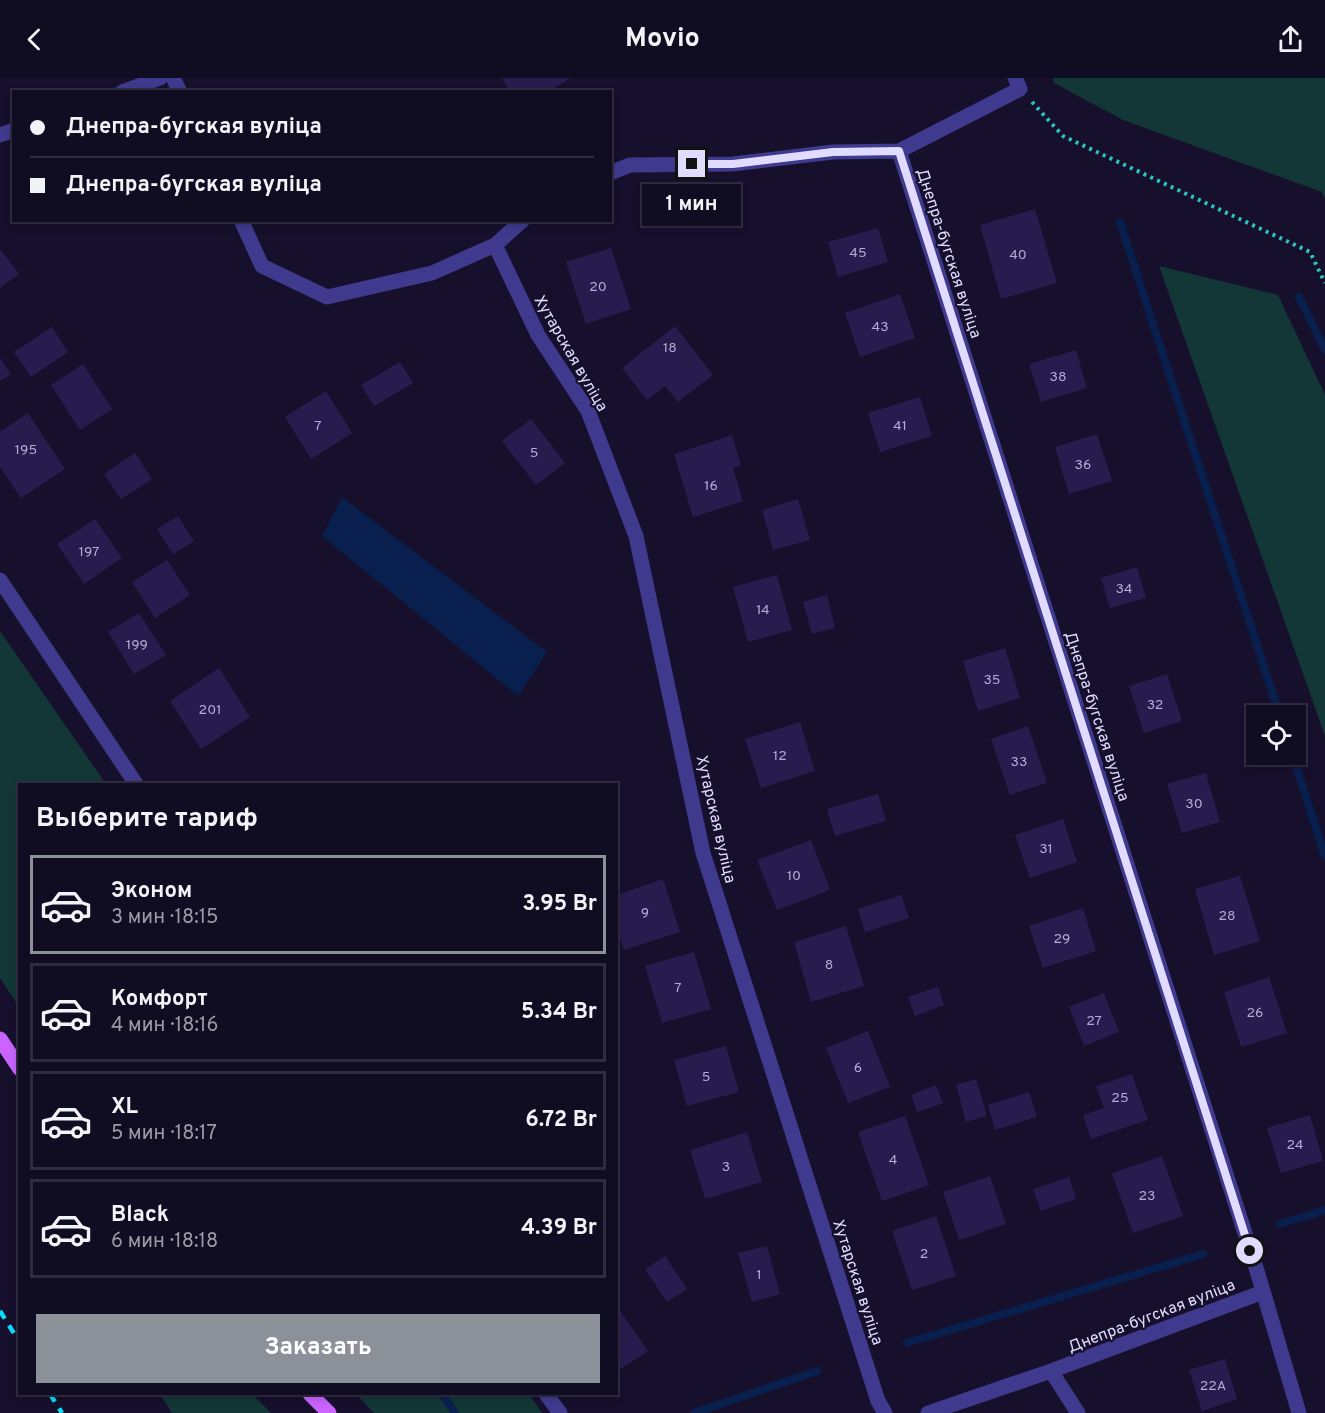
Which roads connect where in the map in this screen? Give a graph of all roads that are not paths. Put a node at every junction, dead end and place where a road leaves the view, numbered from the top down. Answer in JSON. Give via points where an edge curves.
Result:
{"nodes":[{"id":1,"x":160,"y":78,"type":"edge"},
{"id":2,"x":1017,"y":84,"type":"edge"},
{"id":3,"x":127,"y":90,"type":"edge"},
{"id":4,"x":899,"y":151,"type":"junction"},
{"id":5,"x":612,"y":172,"type":"edge"},
{"id":6,"x":242,"y":222,"type":"edge"},
{"id":7,"x":521,"y":222,"type":"edge"},
{"id":8,"x":495,"y":246,"type":"junction"},
{"id":9,"x":0,"y":580,"type":"edge"},
{"id":10,"x":135,"y":783,"type":"edge"},
{"id":11,"x":0,"y":1039,"type":"edge"},
{"id":12,"x":18,"y":1066,"type":"edge"},
{"id":13,"x":1263,"y":1292,"type":"junction"},
{"id":14,"x":1051,"y":1371,"type":"junction"},
{"id":15,"x":311,"y":1395,"type":"edge"},
{"id":16,"x":547,"y":1395,"type":"edge"},
{"id":17,"x":329,"y":1413,"type":"edge"},
{"id":18,"x":560,"y":1413,"type":"edge"},
{"id":19,"x":885,"y":1413,"type":"edge"},
{"id":20,"x":927,"y":1413,"type":"edge"},
{"id":21,"x":1078,"y":1413,"type":"edge"},
{"id":22,"x":1299,"y":1413,"type":"edge"}],
"edges":[{"from":1,"to":3,"type":"street"},
{"from":2,"to":4,"type":"street","name":"Днепра-бугская вуліца"},
{"from":4,"to":5,"type":"street","name":"Днепра-бугская вуліца","via":[[833,152],[733,164],[630,165]]},
{"from":4,"to":13,"type":"street","name":"Днепра-бугская вуліца"},
{"from":6,"to":8,"type":"street","via":[[262,267],[327,297],[432,273]]},
{"from":7,"to":8,"type":"street"},
{"from":8,"to":19,"type":"street","name":"Хутарская вуліца","via":[[538,335],[588,411],[636,536],[703,854]]},
{"from":9,"to":10,"type":"street"},
{"from":11,"to":12,"type":"main road"},
{"from":13,"to":14,"type":"street","name":"Днепра-бугская вуліца"},
{"from":13,"to":22,"type":"street","name":"Днепра-бугская вуліца"},
{"from":14,"to":20,"type":"street","name":"Днепра-бугская вуліца"},
{"from":14,"to":21,"type":"street"},
{"from":15,"to":17,"type":"main road"},
{"from":16,"to":18,"type":"street"}]}
